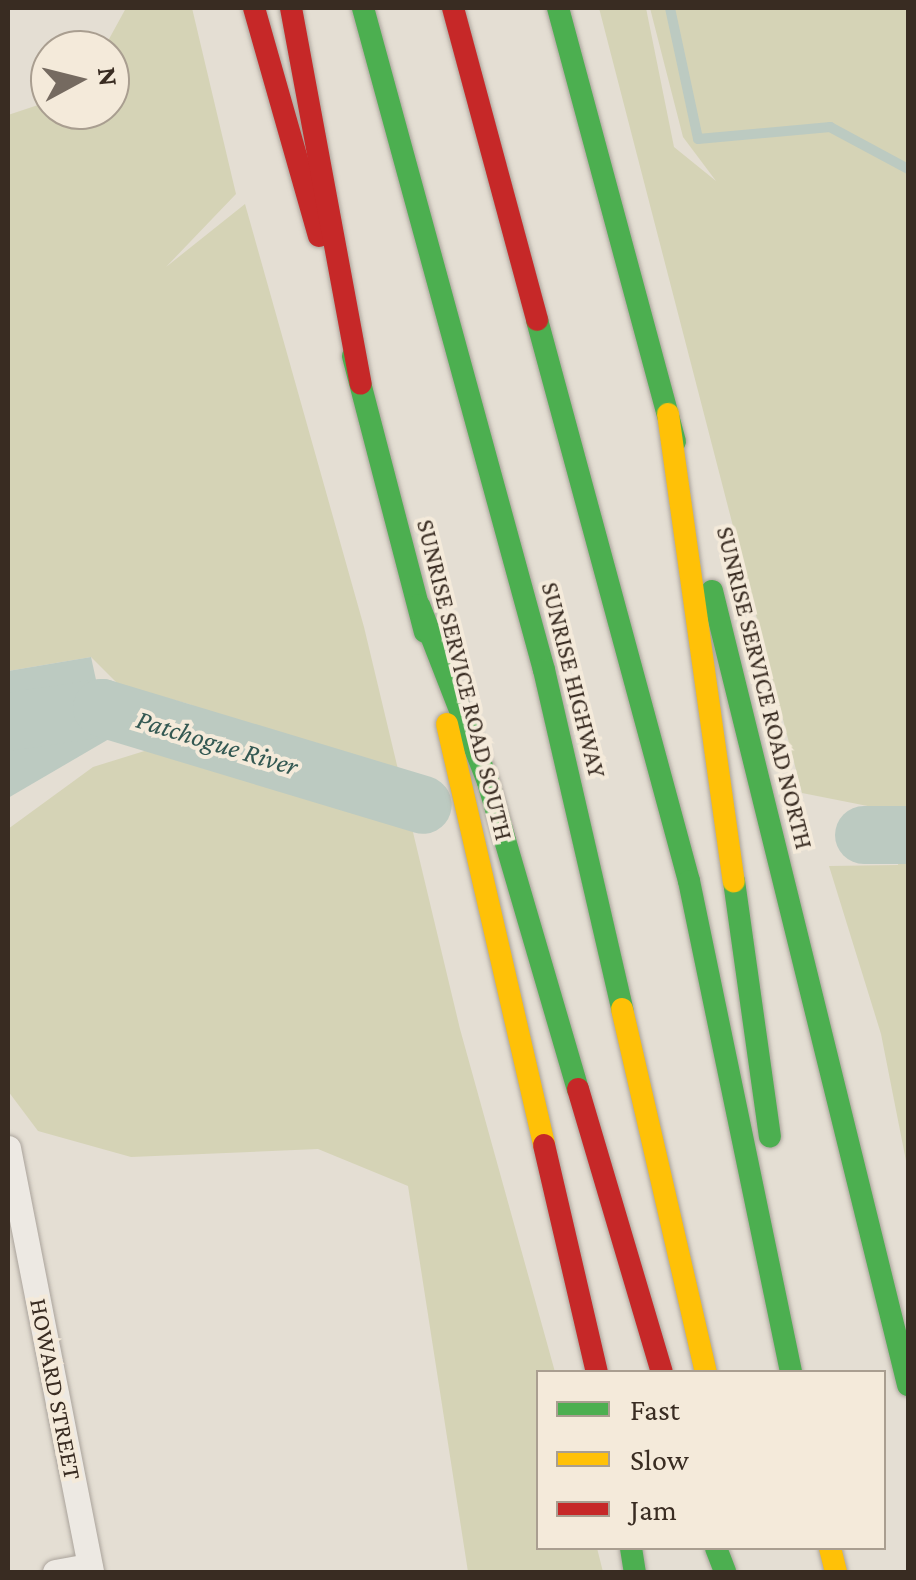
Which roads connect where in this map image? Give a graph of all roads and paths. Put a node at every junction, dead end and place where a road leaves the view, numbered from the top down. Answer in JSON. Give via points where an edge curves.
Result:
{"nodes":[{"id":1,"x":254,"y":8,"type":"edge"},
{"id":2,"x":291,"y":8,"type":"edge"},
{"id":3,"x":363,"y":8,"type":"edge"},
{"id":4,"x":453,"y":8,"type":"edge"},
{"id":5,"x":558,"y":8,"type":"edge"},
{"id":6,"x":361,"y":384,"type":"junction"},
{"id":7,"x":668,"y":414,"type":"junction"},
{"id":8,"x":419,"y":605,"type":"junction"},
{"id":9,"x":8,"y":1148,"type":"edge"},
{"id":10,"x":597,"y":1370,"type":"edge"},
{"id":11,"x":661,"y":1370,"type":"edge"},
{"id":12,"x":706,"y":1370,"type":"edge"},
{"id":13,"x":794,"y":1370,"type":"edge"},
{"id":14,"x":794,"y":1370,"type":"edge"},
{"id":15,"x":908,"y":1385,"type":"edge"},
{"id":16,"x":90,"y":1569,"type":"edge"},
{"id":17,"x":56,"y":1572,"type":"edge"}],
"edges":[{"from":1,"to":6,"type":"main road","name":"SUNRISE SERVICE ROAD SOUTH"},
{"from":2,"to":6,"type":"main road","via":[[328,174]]},
{"from":3,"to":12,"type":"main road","name":"SUNRISE HIGHWAY","via":[[544,670]]},
{"from":4,"to":13,"type":"main road","via":[[688,881]]},
{"from":5,"to":7,"type":"main road","name":"SUNRISE SERVICE ROAD NORTH"},
{"from":6,"to":8,"type":"main road","name":"SUNRISE SERVICE ROAD SOUTH"},
{"from":7,"to":14,"type":"main road"},
{"from":7,"to":15,"type":"main road","name":"SUNRISE SERVICE ROAD NORTH"},
{"from":8,"to":10,"type":"main road","name":"SUNRISE SERVICE ROAD SOUTH"},
{"from":8,"to":11,"type":"main road","via":[[488,782]]},
{"from":9,"to":16,"type":"street","name":"HOWARD STREET"},
{"from":16,"to":17,"type":"street"}]}
